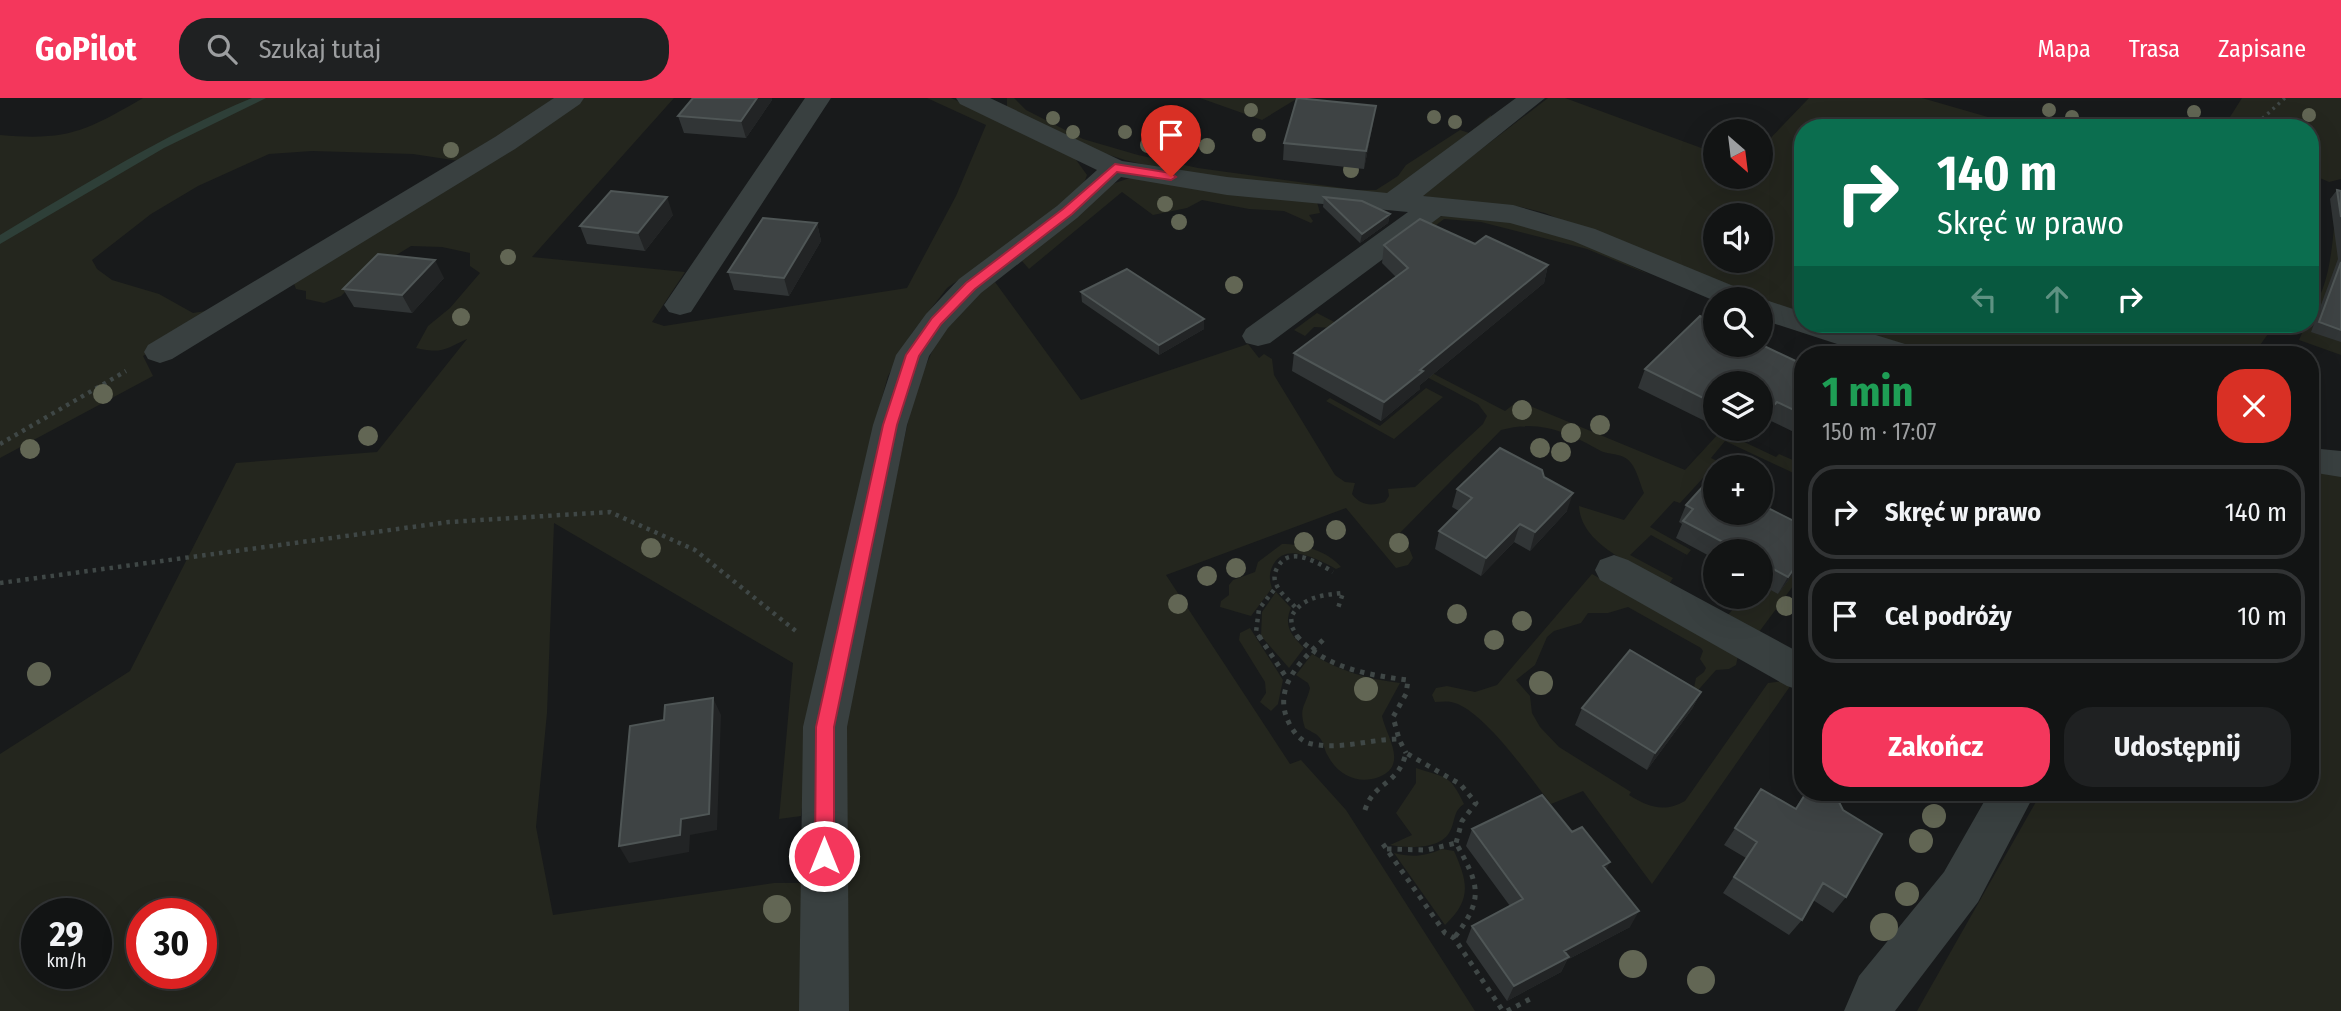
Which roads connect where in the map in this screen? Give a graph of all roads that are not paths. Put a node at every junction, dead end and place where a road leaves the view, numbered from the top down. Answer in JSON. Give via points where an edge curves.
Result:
{"nodes":[{"id":1,"x":571,"y":98,"type":"edge"},
{"id":2,"x":818,"y":98,"type":"edge"},
{"id":3,"x":969,"y":98,"type":"edge"},
{"id":4,"x":1532,"y":98,"type":"edge"},
{"id":5,"x":1115,"y":168,"type":"junction"},
{"id":6,"x":1392,"y":202,"type":"junction"},
{"id":7,"x":1437,"y":205,"type":"junction"},
{"id":8,"x":1708,"y":287,"type":"edge"},
{"id":9,"x":680,"y":305,"type":"dead end"},
{"id":10,"x":1773,"y":312,"type":"edge"},
{"id":11,"x":1794,"y":320,"type":"edge"},
{"id":12,"x":1836,"y":333,"type":"edge"},
{"id":13,"x":1258,"y":336,"type":"dead end"},
{"id":14,"x":1877,"y":346,"type":"edge"},
{"id":15,"x":160,"y":352,"type":"road end"},
{"id":16,"x":2319,"y":461,"type":"edge"},
{"id":17,"x":2341,"y":464,"type":"edge"},
{"id":18,"x":1614,"y":570,"type":"dead end"},
{"id":19,"x":1794,"y":670,"type":"edge"},
{"id":20,"x":2009,"y":801,"type":"edge"},
{"id":21,"x":824,"y":1011,"type":"edge"},
{"id":22,"x":1869,"y":1011,"type":"edge"}],
"edges":[{"from":1,"to":15,"type":"street","via":[[505,143]]},
{"from":2,"to":9,"type":"street"},
{"from":3,"to":5,"type":"street"},
{"from":4,"to":6,"type":"street"},
{"from":5,"to":6,"type":"street","via":[[1227,186]]},
{"from":5,"to":21,"type":"street","via":[[1068,212],[970,286],[913,355],[890,425],[825,727]]},
{"from":6,"to":7,"type":"street"},
{"from":7,"to":8,"type":"street","via":[[1550,223]]},
{"from":7,"to":13,"type":"street"},
{"from":10,"to":11,"type":"street"},
{"from":12,"to":14,"type":"street"},
{"from":16,"to":17,"type":"street"},
{"from":18,"to":19,"type":"street"},
{"from":20,"to":22,"type":"street","via":[[1961,887],[1877,993]]}]}
